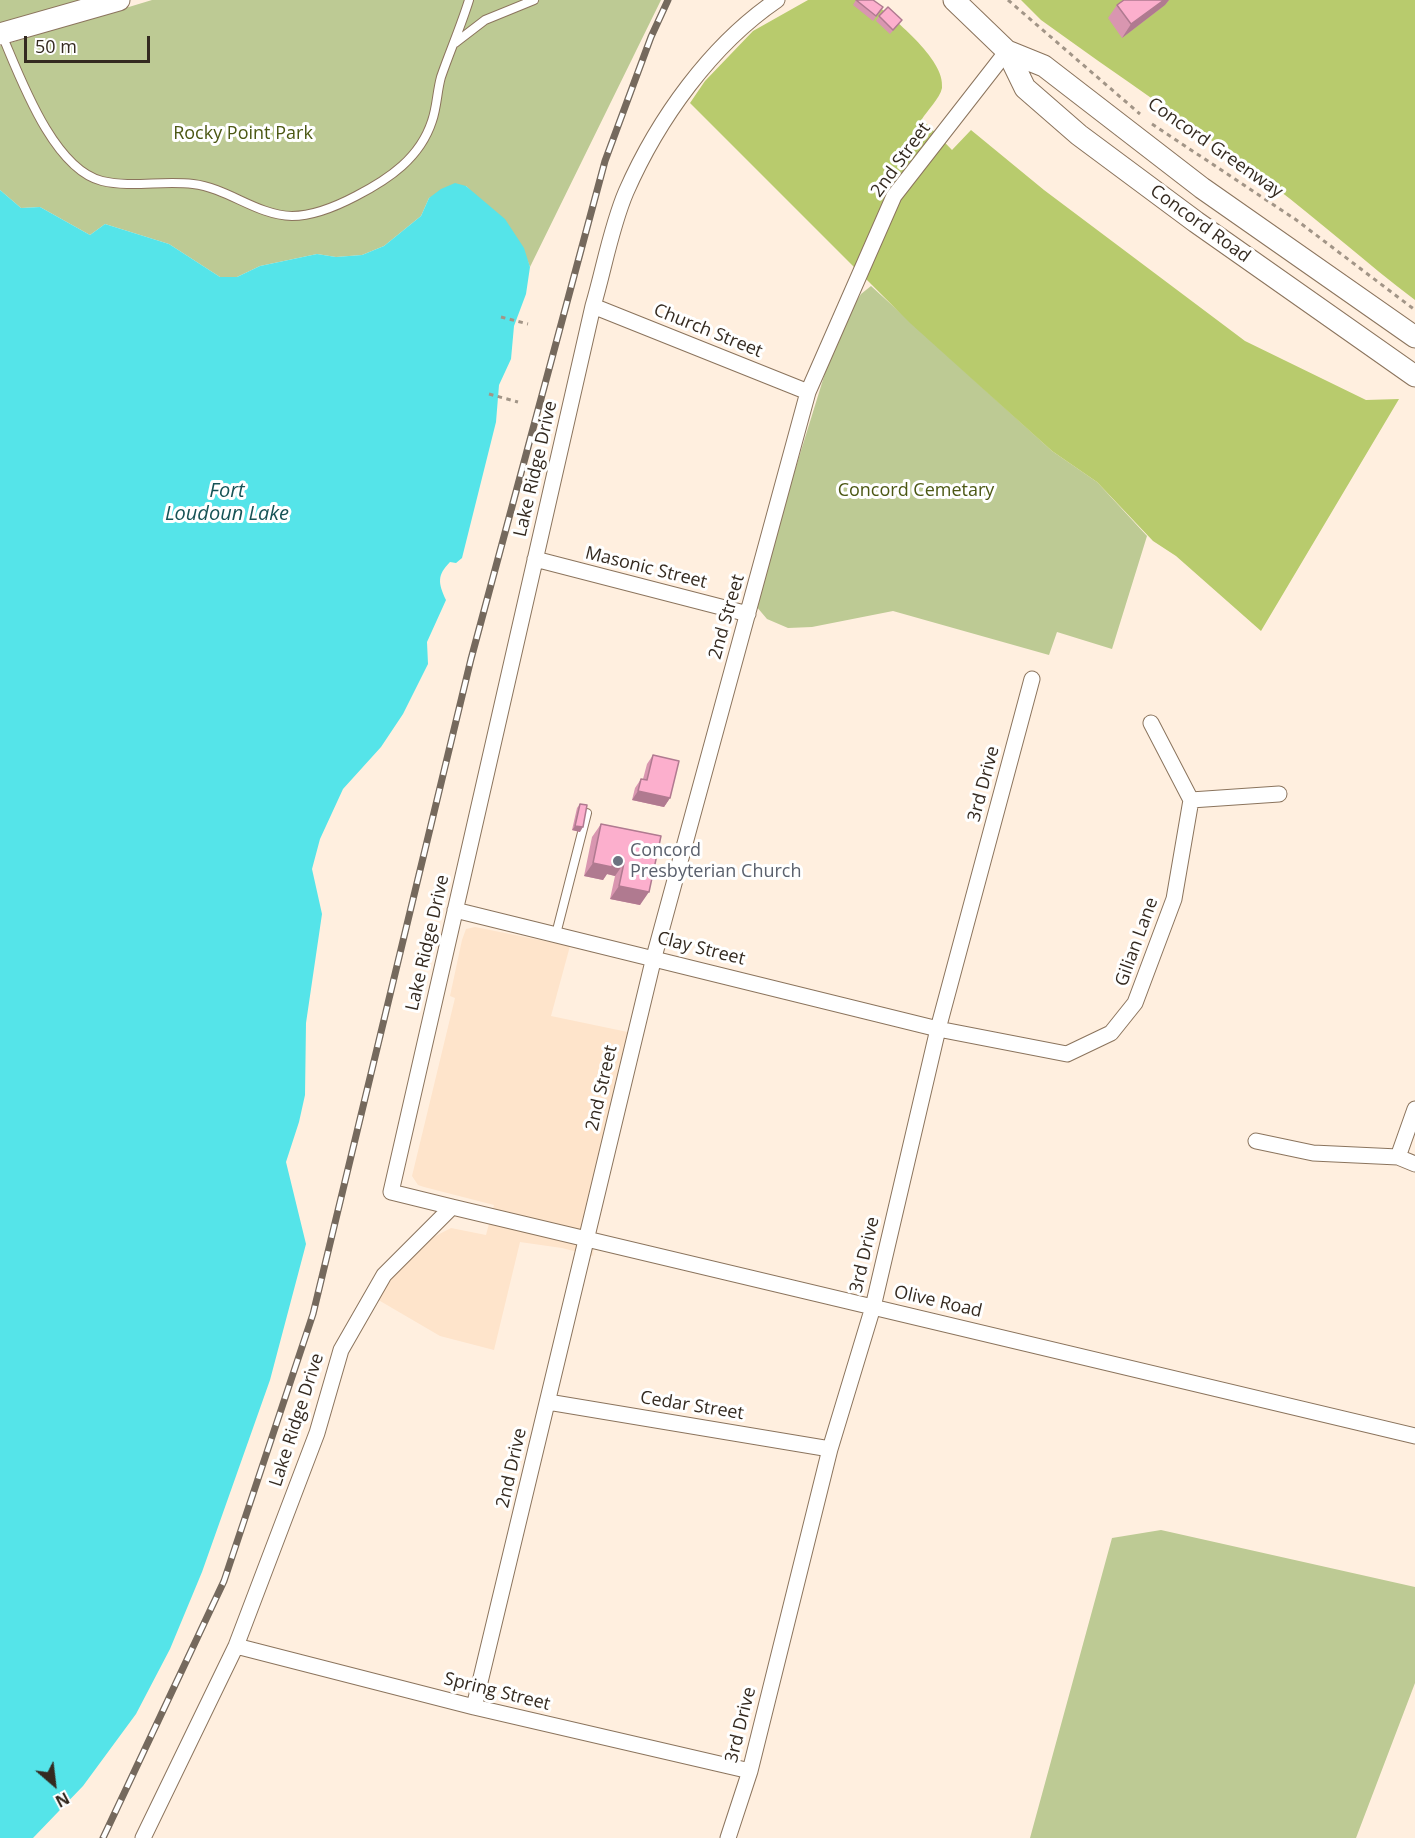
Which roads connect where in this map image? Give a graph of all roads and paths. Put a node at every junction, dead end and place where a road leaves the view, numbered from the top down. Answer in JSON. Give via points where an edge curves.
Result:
{"nodes":[{"id":1,"x":119,"y":0,"type":"edge"},
{"id":2,"x":469,"y":0,"type":"edge"},
{"id":3,"x":534,"y":0,"type":"edge"},
{"id":4,"x":777,"y":0,"type":"edge"},
{"id":5,"x":954,"y":0,"type":"edge"},
{"id":6,"x":1008,"y":0,"type":"edge"},
{"id":7,"x":1,"y":34,"type":"edge"},
{"id":8,"x":453,"y":44,"type":"junction"},
{"id":9,"x":1007,"y":51,"type":"junction"},
{"id":10,"x":592,"y":306,"type":"junction"},
{"id":11,"x":1415,"y":310,"type":"edge"},
{"id":12,"x":501,"y":317,"type":"dead end"},
{"id":13,"x":528,"y":324,"type":"dead end"},
{"id":14,"x":1415,"y":337,"type":"edge"},
{"id":15,"x":1415,"y":376,"type":"edge"},
{"id":16,"x":808,"y":392,"type":"junction"},
{"id":17,"x":489,"y":394,"type":"dead end"},
{"id":18,"x":518,"y":402,"type":"dead end"},
{"id":19,"x":535,"y":559,"type":"junction"},
{"id":20,"x":748,"y":614,"type":"junction"},
{"id":21,"x":1032,"y":679,"type":"dead end"},
{"id":22,"x":1151,"y":723,"type":"dead end"},
{"id":23,"x":1280,"y":794,"type":"dead end"},
{"id":24,"x":1191,"y":800,"type":"junction"},
{"id":25,"x":587,"y":813,"type":"edge"},
{"id":26,"x":455,"y":910,"type":"junction"},
{"id":27,"x":556,"y":934,"type":"junction"},
{"id":28,"x":654,"y":957,"type":"junction"},
{"id":29,"x":938,"y":1029,"type":"junction"},
{"id":30,"x":1415,"y":1109,"type":"edge"},
{"id":31,"x":1256,"y":1141,"type":"dead end"},
{"id":32,"x":1398,"y":1157,"type":"junction"},
{"id":33,"x":1415,"y":1164,"type":"edge"},
{"id":34,"x":452,"y":1207,"type":"junction"},
{"id":35,"x":586,"y":1239,"type":"junction"},
{"id":36,"x":873,"y":1307,"type":"junction"},
{"id":37,"x":548,"y":1402,"type":"junction"},
{"id":38,"x":1415,"y":1436,"type":"edge"},
{"id":39,"x":830,"y":1449,"type":"junction"},
{"id":40,"x":236,"y":1646,"type":"junction"},
{"id":41,"x":474,"y":1707,"type":"junction"},
{"id":42,"x":750,"y":1771,"type":"junction"},
{"id":43,"x":143,"y":1838,"type":"edge"},
{"id":44,"x":728,"y":1838,"type":"edge"}],
"edges":[{"from":1,"to":7,"type":"main road"},
{"from":2,"to":8,"type":"lane"},
{"from":3,"to":8,"type":"lane","via":[[485,20]]},
{"from":4,"to":10,"type":"street","name":"Lake Ridge Drive","via":[[756,14],[698,74],[657,132],[626,193]]},
{"from":5,"to":9,"type":"main road","name":"Concord Road"},
{"from":6,"to":11,"type":"path","name":"Concord Greenway","via":[[1146,120],[1295,219]]},
{"from":7,"to":8,"type":"lane","via":[[42,120],[69,159],[86,175],[130,184],[194,184],[261,211],[292,216],[314,214],[349,200],[386,180],[407,162],[425,138]]},
{"from":9,"to":14,"type":"main road","name":"Concord Road","via":[[1044,66],[1202,188]]},
{"from":9,"to":15,"type":"main road","name":"Concord Road","via":[[1025,88],[1079,135]]},
{"from":9,"to":16,"type":"street","name":"2nd Street","via":[[894,196]]},
{"from":10,"to":16,"type":"street","name":"Church Street"},
{"from":10,"to":19,"type":"street","name":"Lake Ridge Drive"},
{"from":12,"to":13,"type":"path"},
{"from":16,"to":20,"type":"street","name":"2nd Street"},
{"from":17,"to":18,"type":"path"},
{"from":19,"to":20,"type":"street","name":"Masonic Street"},
{"from":19,"to":26,"type":"street","name":"Lake Ridge Drive"},
{"from":20,"to":28,"type":"street","name":"2nd Street"},
{"from":21,"to":29,"type":"street","name":"3rd Drive"},
{"from":22,"to":24,"type":"street"},
{"from":23,"to":24,"type":"street"},
{"from":24,"to":29,"type":"street","name":"Gilian Lane","via":[[1174,899],[1135,1003],[1111,1033],[1067,1054]]},
{"from":25,"to":27,"type":"lane"},
{"from":26,"to":27,"type":"street","name":"Clay Street"},
{"from":26,"to":34,"type":"street","name":"Lake Ridge Drive","via":[[391,1192]]},
{"from":27,"to":28,"type":"street","name":"Clay Street"},
{"from":28,"to":29,"type":"street","name":"Clay Street"},
{"from":28,"to":35,"type":"street","name":"2nd Street"},
{"from":29,"to":36,"type":"street","name":"3rd Drive"},
{"from":30,"to":32,"type":"street"},
{"from":31,"to":32,"type":"street","via":[[1313,1153]]},
{"from":32,"to":33,"type":"street"},
{"from":34,"to":35,"type":"street","name":"Olive Road"},
{"from":34,"to":40,"type":"street","name":"Lake Ridge Drive","via":[[384,1275],[341,1350],[317,1433]]},
{"from":35,"to":36,"type":"street","name":"Olive Road"},
{"from":35,"to":37,"type":"street","name":"2nd Drive"},
{"from":36,"to":38,"type":"street","name":"Olive Road"},
{"from":36,"to":39,"type":"street","name":"3rd Drive"},
{"from":37,"to":39,"type":"street","name":"Cedar Street"},
{"from":37,"to":41,"type":"street","name":"2nd Drive"},
{"from":39,"to":42,"type":"street","name":"3rd Drive"},
{"from":40,"to":41,"type":"street","name":"Spring Street"},
{"from":40,"to":43,"type":"street","name":"Lake Ridge Drive"},
{"from":41,"to":42,"type":"street","name":"Spring Street"},
{"from":42,"to":44,"type":"street","name":"3rd Drive"}]}
